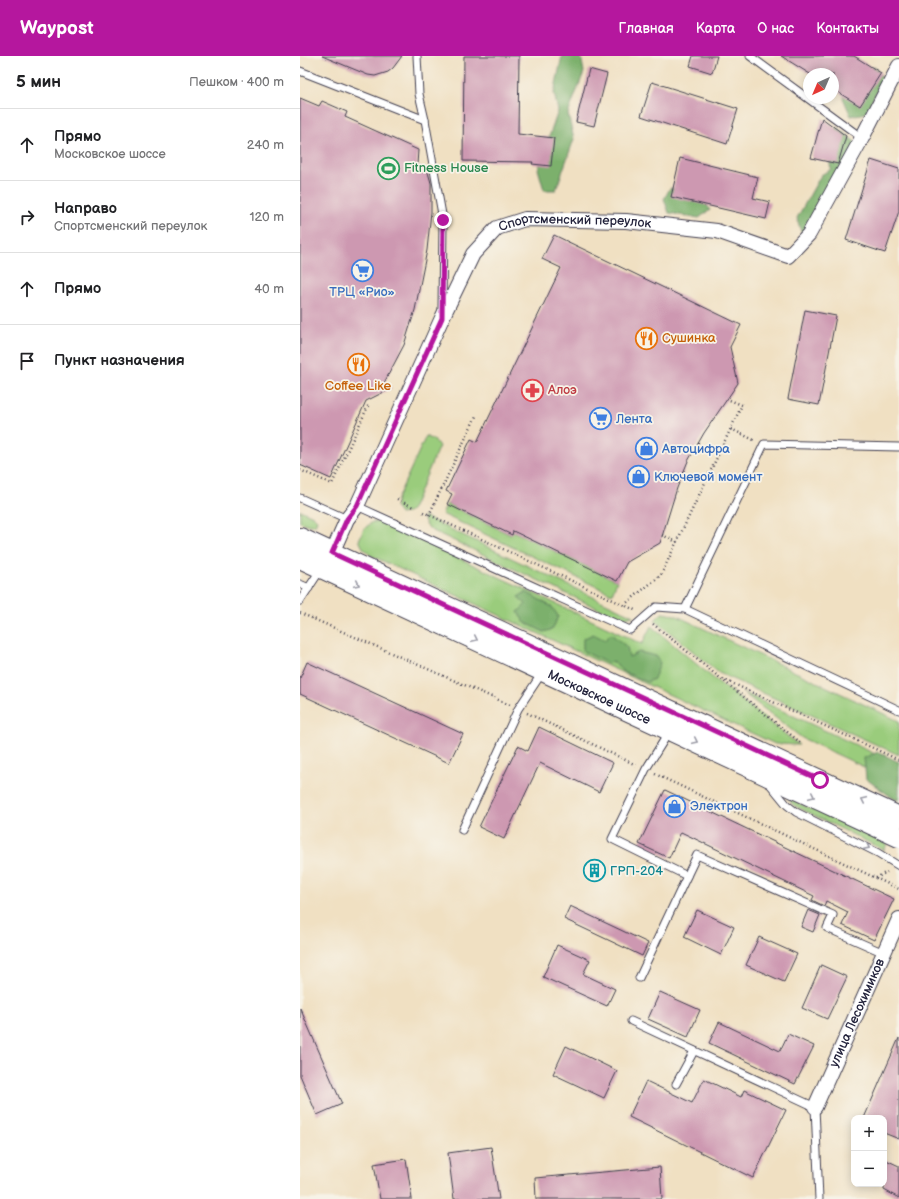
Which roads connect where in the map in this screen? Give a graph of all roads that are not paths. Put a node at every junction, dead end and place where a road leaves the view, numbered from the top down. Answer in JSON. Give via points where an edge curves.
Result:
{"nodes":[{"id":1,"x":418,"y":56,"type":"edge"},
{"id":2,"x":750,"y":56,"type":"edge"},
{"id":3,"x":899,"y":66,"type":"edge"},
{"id":4,"x":300,"y":71,"type":"edge"},
{"id":5,"x":425,"y":120,"type":"junction"},
{"id":6,"x":862,"y":138,"type":"junction"},
{"id":7,"x":442,"y":318,"type":"junction"},
{"id":8,"x":899,"y":447,"type":"edge"},
{"id":9,"x":300,"y":498,"type":"edge"},
{"id":10,"x":357,"y":506,"type":"junction"},
{"id":11,"x":347,"y":519,"type":"junction"},
{"id":12,"x":300,"y":538,"type":"edge"},
{"id":13,"x":300,"y":558,"type":"edge"},
{"id":14,"x":327,"y":560,"type":"junction"},
{"id":15,"x":300,"y":584,"type":"edge"},
{"id":16,"x":309,"y":588,"type":"junction"},
{"id":17,"x":300,"y":601,"type":"edge"},
{"id":18,"x":685,"y":609,"type":"junction"},
{"id":19,"x":544,"y":671,"type":"junction"},
{"id":20,"x":899,"y":710,"type":"edge"},
{"id":21,"x":670,"y":730,"type":"junction"},
{"id":22,"x":756,"y":770,"type":"junction"},
{"id":23,"x":899,"y":817,"type":"edge"},
{"id":24,"x":462,"y":830,"type":"dead end"},
{"id":25,"x":899,"y":836,"type":"edge"},
{"id":26,"x":896,"y":867,"type":"edge"},
{"id":27,"x":687,"y":876,"type":"junction"},
{"id":28,"x":899,"y":919,"type":"edge"},
{"id":29,"x":884,"y":953,"type":"junction"},
{"id":30,"x":639,"y":978,"type":"dead end"},
{"id":31,"x":631,"y":1021,"type":"dead end"},
{"id":32,"x":694,"y":1051,"type":"junction"},
{"id":33,"x":676,"y":1084,"type":"dead end"},
{"id":34,"x":815,"y":1107,"type":"junction"},
{"id":35,"x":819,"y":1199,"type":"edge"}],
"edges":[{"from":1,"to":5,"type":"lane","via":[[420,94]]},
{"from":2,"to":6,"type":"lane"},
{"from":3,"to":6,"type":"street","name":"Спортсменский переулок"},
{"from":4,"to":5,"type":"lane"},
{"from":5,"to":7,"type":"lane","via":[[443,220]]},
{"from":6,"to":7,"type":"street","name":"Спортсменский переулок","via":[[809,234],[788,256],[717,231],[626,221],[526,219],[497,228],[473,254]]},
{"from":7,"to":10,"type":"street","name":"Спортсменский переулок"},
{"from":8,"to":18,"type":"lane","via":[[764,444]]},
{"from":9,"to":11,"type":"lane"},
{"from":10,"to":11,"type":"street","name":"Спортсменский переулок"},
{"from":10,"to":18,"type":"lane","via":[[630,630],[656,607]]},
{"from":11,"to":14,"type":"street","name":"Спортсменский переулок"},
{"from":12,"to":14,"type":"main road","name":"Московское шоссе"},
{"from":13,"to":14,"type":"main road","name":"Московское шоссе"},
{"from":14,"to":16,"type":"lane"},
{"from":14,"to":19,"type":"main road","name":"Московское шоссе","one_way":true},
{"from":23,"to":14,"type":"main road","name":"Московское шоссе","one_way":true},
{"from":15,"to":16,"type":"lane"},
{"from":16,"to":17,"type":"lane"},
{"from":18,"to":20,"type":"lane"},
{"from":19,"to":21,"type":"main road","name":"Московское шоссе"},
{"from":19,"to":24,"type":"lane","via":[[518,709]]},
{"from":21,"to":22,"type":"main road","name":"Московское шоссе","one_way":true},
{"from":21,"to":27,"type":"lane","via":[[646,769],[612,839]]},
{"from":22,"to":25,"type":"main road","name":"Московское шоссе","one_way":true},
{"from":22,"to":26,"type":"lane","one_way":true,"via":[[786,805],[796,812],[878,853]]},
{"from":27,"to":29,"type":"lane","via":[[697,855],[833,915],[827,928]]},
{"from":27,"to":30,"type":"lane"},
{"from":28,"to":29,"type":"street","name":"улица Лесохимиков"},
{"from":29,"to":34,"type":"street","name":"улица Лесохимиков"},
{"from":31,"to":32,"type":"lane"},
{"from":32,"to":33,"type":"lane"},
{"from":32,"to":34,"type":"lane"},
{"from":34,"to":35,"type":"lane"}]}
